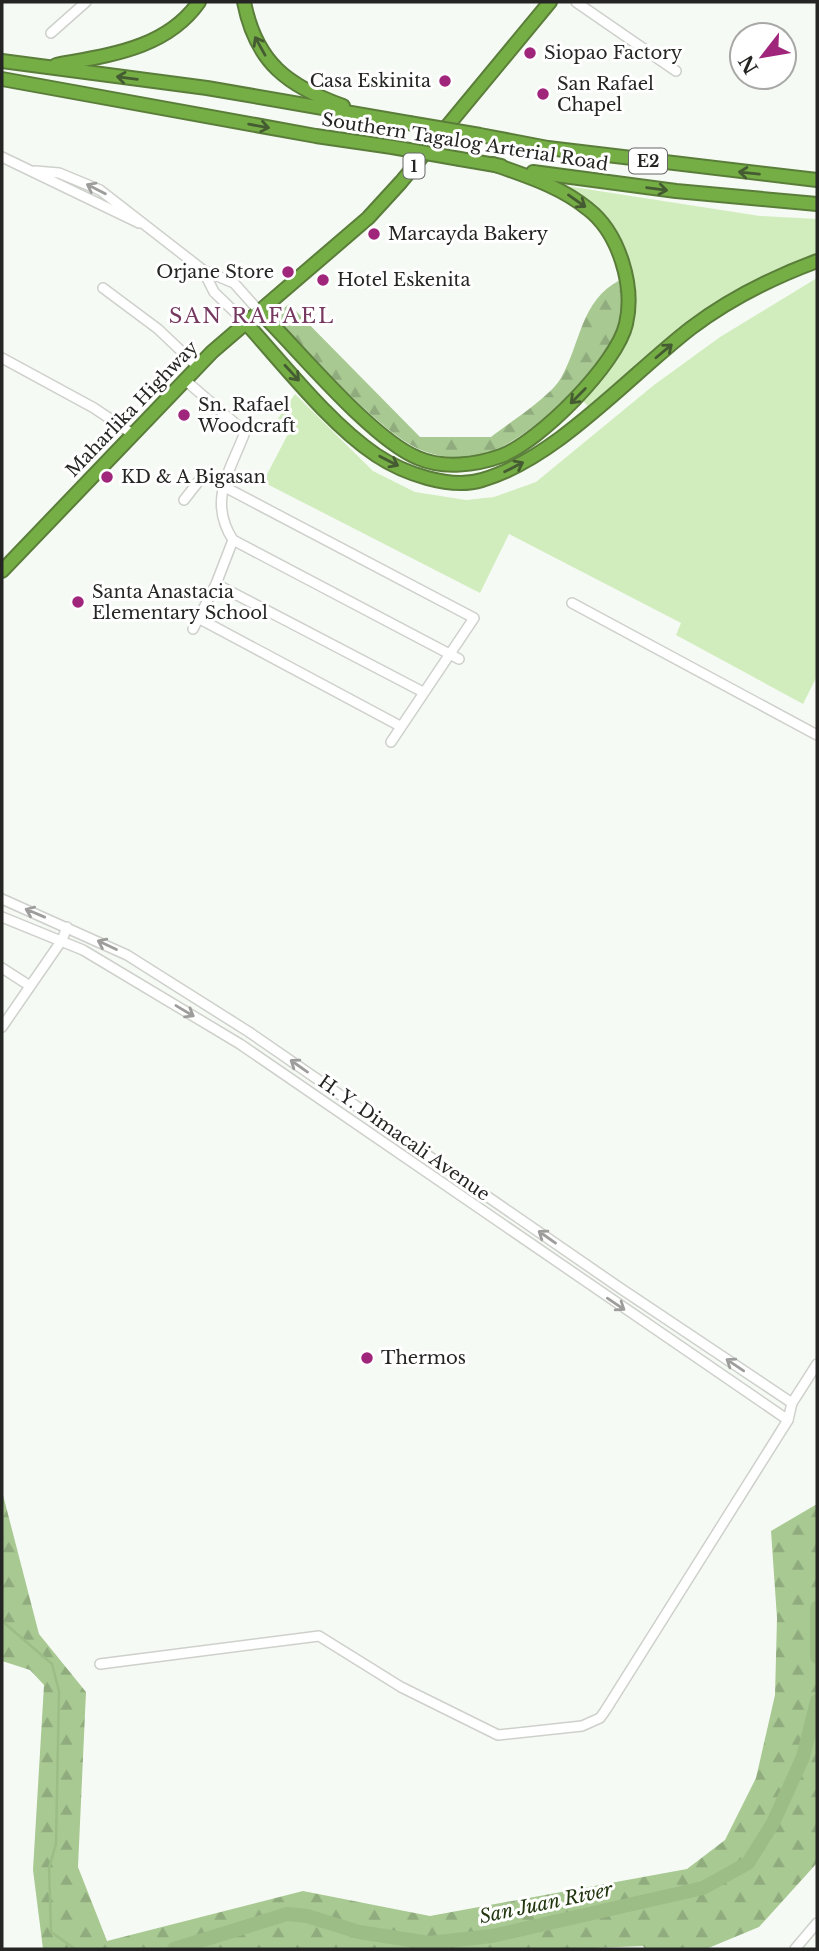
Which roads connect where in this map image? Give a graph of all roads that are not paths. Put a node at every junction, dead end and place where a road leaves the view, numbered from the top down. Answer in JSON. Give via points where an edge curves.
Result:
{"nodes":[{"id":1,"x":86,"y":2,"type":"edge"},
{"id":2,"x":199,"y":2,"type":"edge"},
{"id":3,"x":244,"y":2,"type":"edge"},
{"id":4,"x":530,"y":2,"type":"edge"},
{"id":5,"x":576,"y":2,"type":"edge"},
{"id":6,"x":545,"y":7,"type":"edge"},
{"id":7,"x":51,"y":33,"type":"dead end"},
{"id":8,"x":2,"y":61,"type":"edge"},
{"id":9,"x":40,"y":67,"type":"junction"},
{"id":10,"x":676,"y":71,"type":"dead end"},
{"id":11,"x":2,"y":79,"type":"edge"},
{"id":12,"x":377,"y":118,"type":"junction"},
{"id":13,"x":2,"y":157,"type":"edge"},
{"id":14,"x":493,"y":164,"type":"junction"},
{"id":15,"x":35,"y":171,"type":"junction"},
{"id":16,"x":817,"y":180,"type":"edge"},
{"id":17,"x":817,"y":205,"type":"edge"},
{"id":18,"x":147,"y":226,"type":"junction"},
{"id":19,"x":817,"y":261,"type":"edge"},
{"id":20,"x":203,"y":270,"type":"junction"},
{"id":21,"x":234,"y":284,"type":"junction"},
{"id":22,"x":103,"y":288,"type":"dead end"},
{"id":23,"x":222,"y":300,"type":"junction"},
{"id":24,"x":259,"y":311,"type":"junction"},
{"id":25,"x":246,"y":323,"type":"junction"},
{"id":26,"x":2,"y":358,"type":"edge"},
{"id":27,"x":198,"y":367,"type":"junction"},
{"id":28,"x":185,"y":380,"type":"junction"},
{"id":29,"x":131,"y":433,"type":"junction"},
{"id":30,"x":221,"y":485,"type":"junction"},
{"id":31,"x":184,"y":500,"type":"dead end"},
{"id":32,"x":233,"y":540,"type":"junction"},
{"id":33,"x":2,"y":571,"type":"edge"},
{"id":34,"x":216,"y":584,"type":"junction"},
{"id":35,"x":572,"y":603,"type":"dead end"},
{"id":36,"x":198,"y":618,"type":"junction"},
{"id":37,"x":193,"y":629,"type":"dead end"},
{"id":38,"x":454,"y":656,"type":"junction"},
{"id":39,"x":423,"y":692,"type":"junction"},
{"id":40,"x":400,"y":726,"type":"junction"},
{"id":41,"x":817,"y":735,"type":"edge"},
{"id":42,"x":391,"y":742,"type":"dead end"},
{"id":43,"x":2,"y":899,"type":"edge"},
{"id":44,"x":2,"y":917,"type":"edge"},
{"id":45,"x":67,"y":927,"type":"junction"},
{"id":46,"x":62,"y":940,"type":"junction"},
{"id":47,"x":2,"y":968,"type":"edge"},
{"id":48,"x":30,"y":986,"type":"junction"},
{"id":49,"x":2,"y":1027,"type":"edge"},
{"id":50,"x":249,"y":1032,"type":"junction"},
{"id":51,"x":240,"y":1044,"type":"junction"},
{"id":52,"x":817,"y":1364,"type":"edge"},
{"id":53,"x":792,"y":1403,"type":"junction"},
{"id":54,"x":788,"y":1420,"type":"junction"},
{"id":55,"x":100,"y":1664,"type":"dead end"},
{"id":56,"x":817,"y":1923,"type":"edge"},
{"id":57,"x":795,"y":1949,"type":"edge"}],
"edges":[{"from":1,"to":7,"type":"street"},
{"from":2,"to":9,"type":"highway","via":[[155,41]]},
{"from":12,"to":3,"type":"highway","one_way":true,"via":[[308,93],[286,79],[256,41]]},
{"from":4,"to":6,"type":"highway"},
{"from":5,"to":10,"type":"street"},
{"from":6,"to":24,"type":"highway","name":"Maharlika Highway","number":"1","via":[[368,218]]},
{"from":8,"to":9,"type":"highway","number":"E2"},
{"from":12,"to":9,"type":"highway","name":"Southern Tagalog Arterial Road","number":"E2","one_way":true},
{"from":11,"to":14,"type":"highway","name":"Southern Tagalog Arterial Road","number":"E2","one_way":true,"bridge":true},
{"from":16,"to":12,"type":"highway","name":"Southern Tagalog Arterial Road","number":"E2","one_way":true,"bridge":true,"via":[[548,148]]},
{"from":13,"to":15,"type":"street"},
{"from":14,"to":17,"type":"highway","name":"Southern Tagalog Arterial Road","number":"E2","one_way":true,"via":[[676,191]]},
{"from":14,"to":24,"type":"highway","one_way":true,"via":[[542,181],[590,210],[610,234],[628,293],[626,324],[615,351],[592,382],[535,435],[504,455],[476,463],[445,464],[418,458],[387,439]]},
{"from":15,"to":18,"type":"street"},
{"from":18,"to":15,"type":"street","one_way":true,"via":[[100,190],[59,173]]},
{"from":18,"to":20,"type":"street"},
{"from":25,"to":19,"type":"highway","one_way":true,"via":[[339,423],[376,455],[410,472],[449,481],[480,481],[537,455],[693,327],[772,280]]},
{"from":20,"to":21,"type":"street"},
{"from":20,"to":23,"type":"street"},
{"from":21,"to":23,"type":"street"},
{"from":21,"to":24,"type":"street"},
{"from":22,"to":27,"type":"street","via":[[158,328]]},
{"from":23,"to":25,"type":"street"},
{"from":24,"to":25,"type":"highway","name":"Maharlika Highway","number":"1"},
{"from":25,"to":27,"type":"highway","name":"Maharlika Highway","number":"1"},
{"from":26,"to":29,"type":"street"},
{"from":27,"to":28,"type":"highway","name":"Maharlika Highway","number":"1"},
{"from":28,"to":29,"type":"highway","name":"Maharlika Highway","number":"1"},
{"from":28,"to":30,"type":"street","via":[[245,432]]},
{"from":29,"to":33,"type":"highway","name":"Maharlika Highway","number":"1"},
{"from":30,"to":31,"type":"street","via":[[208,475],[202,477]]},
{"from":30,"to":32,"type":"street","via":[[226,530]]},
{"from":30,"to":38,"type":"street","via":[[474,618]]},
{"from":32,"to":34,"type":"street"},
{"from":32,"to":38,"type":"street"},
{"from":34,"to":36,"type":"street"},
{"from":34,"to":39,"type":"street"},
{"from":35,"to":41,"type":"street"},
{"from":36,"to":37,"type":"street"},
{"from":36,"to":40,"type":"street"},
{"from":38,"to":39,"type":"street"},
{"from":39,"to":40,"type":"street"},
{"from":40,"to":42,"type":"street"},
{"from":45,"to":43,"type":"street","name":"H. Y. Dimacali Avenue","one_way":true},
{"from":44,"to":46,"type":"street","name":"H. Y. Dimacali Avenue"},
{"from":45,"to":46,"type":"street"},
{"from":50,"to":45,"type":"street","name":"H. Y. Dimacali Avenue","one_way":true,"via":[[127,955]]},
{"from":46,"to":48,"type":"street"},
{"from":46,"to":51,"type":"street","name":"H. Y. Dimacali Avenue","one_way":true},
{"from":47,"to":48,"type":"street"},
{"from":48,"to":49,"type":"street"},
{"from":50,"to":51,"type":"street"},
{"from":53,"to":50,"type":"street","name":"H. Y. Dimacali Avenue","one_way":true},
{"from":51,"to":54,"type":"street","name":"H. Y. Dimacali Avenue","one_way":true},
{"from":52,"to":53,"type":"street"},
{"from":53,"to":54,"type":"street"},
{"from":54,"to":55,"type":"street","via":[[605,1711],[593,1723],[498,1735],[401,1687],[319,1636]]},
{"from":56,"to":57,"type":"street"}]}
